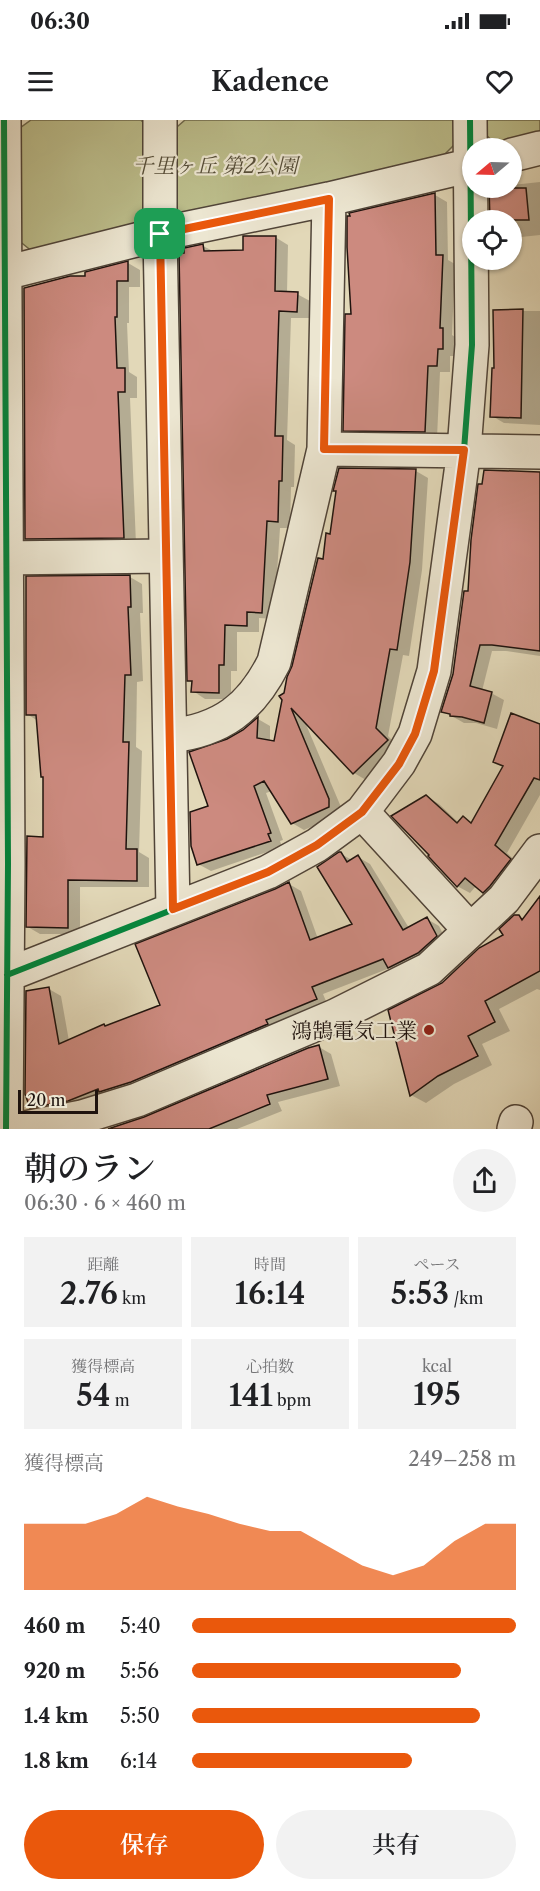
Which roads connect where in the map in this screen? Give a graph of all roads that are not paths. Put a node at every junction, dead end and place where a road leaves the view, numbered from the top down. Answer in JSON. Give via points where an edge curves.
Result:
{"nodes":[{"id":1,"x":4,"y":120,"type":"edge"},
{"id":2,"x":160,"y":120,"type":"edge"},
{"id":3,"x":470,"y":120,"type":"edge"},
{"id":4,"x":471,"y":138,"type":"edge"},
{"id":5,"x":540,"y":148,"type":"edge"},
{"id":6,"x":522,"y":152,"type":"edge"},
{"id":7,"x":462,"y":167,"type":"edge"},
{"id":8,"x":472,"y":198,"type":"edge"},
{"id":9,"x":329,"y":199,"type":"junction"},
{"id":10,"x":160,"y":234,"type":"junction"},
{"id":11,"x":3,"y":254,"type":"edge"},
{"id":12,"x":324,"y":449,"type":"junction"},
{"id":13,"x":464,"y":450,"type":"junction"},
{"id":14,"x":540,"y":452,"type":"edge"},
{"id":15,"x":166,"y":556,"type":"junction"},
{"id":16,"x":3,"y":558,"type":"edge"},
{"id":17,"x":170,"y":736,"type":"junction"},
{"id":18,"x":362,"y":812,"type":"junction"},
{"id":19,"x":540,"y":851,"type":"edge"},
{"id":20,"x":4,"y":864,"type":"edge"},
{"id":21,"x":173,"y":909,"type":"junction"},
{"id":22,"x":470,"y":930,"type":"junction"},
{"id":23,"x":7,"y":975,"type":"junction"},
{"id":24,"x":6,"y":1129,"type":"edge"},
{"id":25,"x":20,"y":1129,"type":"edge"}],
"edges":[{"from":1,"to":11,"type":"street"},
{"from":2,"to":10,"type":"street"},
{"from":3,"to":4,"type":"street"},
{"from":5,"to":6,"type":"street"},
{"from":7,"to":9,"type":"street"},
{"from":8,"to":13,"type":"street","via":[[472,345]]},
{"from":9,"to":10,"type":"street"},
{"from":9,"to":12,"type":"street"},
{"from":10,"to":11,"type":"street"},
{"from":10,"to":15,"type":"street"},
{"from":11,"to":16,"type":"street"},
{"from":12,"to":13,"type":"street"},
{"from":12,"to":17,"type":"street","via":[[274,662],[264,684],[232,716],[208,729]]},
{"from":13,"to":14,"type":"street"},
{"from":13,"to":18,"type":"street","via":[[434,671],[424,707],[399,764]]},
{"from":15,"to":16,"type":"street"},
{"from":15,"to":17,"type":"street"},
{"from":16,"to":20,"type":"street"},
{"from":17,"to":21,"type":"street"},
{"from":18,"to":21,"type":"street","via":[[317,845],[268,872]]},
{"from":18,"to":22,"type":"street"},
{"from":19,"to":22,"type":"street","via":[[504,899]]},
{"from":20,"to":23,"type":"street"},
{"from":21,"to":23,"type":"street"},
{"from":22,"to":25,"type":"street","via":[[429,969],[335,1016],[137,1100],[82,1117]]},
{"from":23,"to":24,"type":"street"}]}
